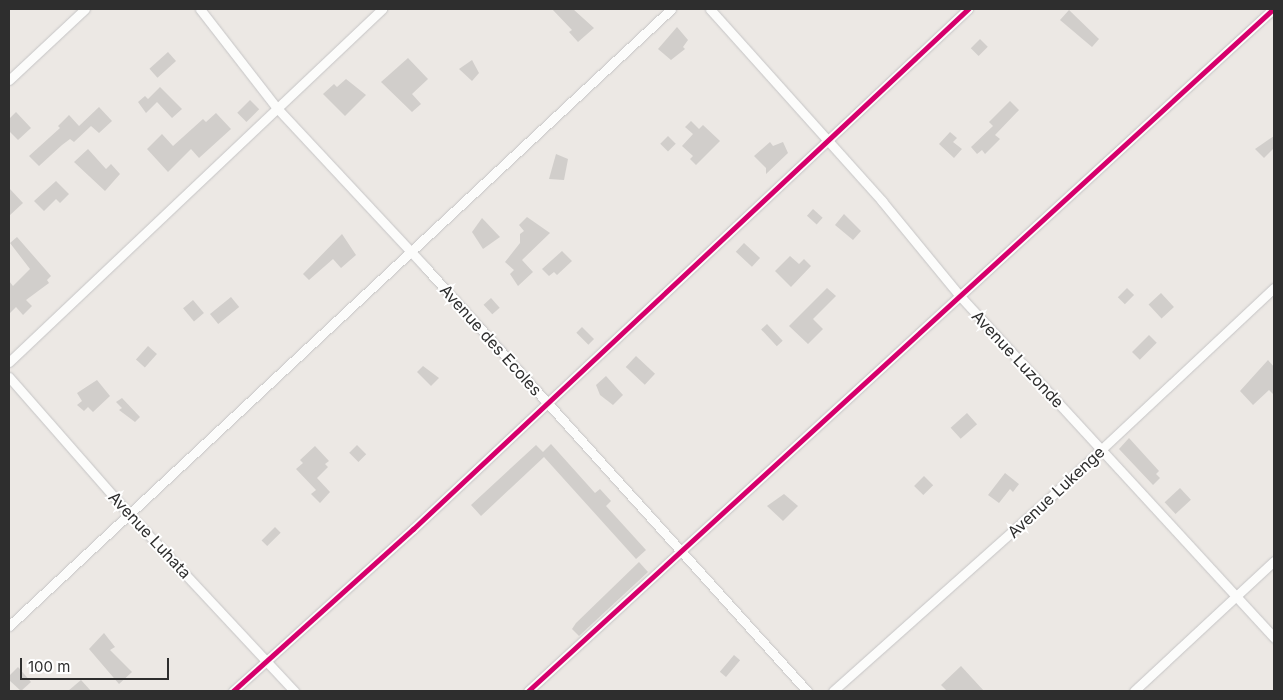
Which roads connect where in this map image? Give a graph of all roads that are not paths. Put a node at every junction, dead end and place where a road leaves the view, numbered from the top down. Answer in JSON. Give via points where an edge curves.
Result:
{"nodes":[{"id":1,"x":85,"y":9,"type":"edge"},
{"id":2,"x":200,"y":9,"type":"edge"},
{"id":3,"x":382,"y":9,"type":"edge"},
{"id":4,"x":671,"y":9,"type":"edge"},
{"id":5,"x":710,"y":9,"type":"edge"},
{"id":6,"x":968,"y":9,"type":"edge"},
{"id":7,"x":1270,"y":11,"type":"edge"},
{"id":8,"x":9,"y":80,"type":"edge"},
{"id":9,"x":276,"y":107,"type":"junction"},
{"id":10,"x":827,"y":138,"type":"junction"},
{"id":11,"x":413,"y":253,"type":"junction"},
{"id":12,"x":1274,"y":288,"type":"edge"},
{"id":13,"x":960,"y":296,"type":"junction"},
{"id":14,"x":9,"y":362,"type":"edge"},
{"id":15,"x":9,"y":377,"type":"edge"},
{"id":16,"x":547,"y":403,"type":"junction"},
{"id":17,"x":1102,"y":450,"type":"junction"},
{"id":18,"x":130,"y":514,"type":"junction"},
{"id":19,"x":681,"y":549,"type":"junction"},
{"id":20,"x":1274,"y":561,"type":"edge"},
{"id":21,"x":1236,"y":598,"type":"junction"},
{"id":22,"x":9,"y":626,"type":"edge"},
{"id":23,"x":1274,"y":637,"type":"edge"},
{"id":24,"x":267,"y":661,"type":"junction"},
{"id":25,"x":233,"y":691,"type":"edge"},
{"id":26,"x":294,"y":691,"type":"edge"},
{"id":27,"x":528,"y":691,"type":"edge"},
{"id":28,"x":807,"y":691,"type":"edge"},
{"id":29,"x":833,"y":691,"type":"edge"},
{"id":30,"x":1134,"y":691,"type":"edge"}],
"edges":[{"from":1,"to":8,"type":"street"},
{"from":2,"to":9,"type":"street","name":"Avenue des Ecoles"},
{"from":3,"to":9,"type":"street"},
{"from":4,"to":11,"type":"street"},
{"from":5,"to":10,"type":"street","name":"Avenue Luzonde"},
{"from":6,"to":10,"type":"street"},
{"from":7,"to":13,"type":"street"},
{"from":9,"to":11,"type":"street","name":"Avenue des Ecoles"},
{"from":9,"to":14,"type":"street"},
{"from":10,"to":13,"type":"street","name":"Avenue Luzonde"},
{"from":10,"to":16,"type":"street"},
{"from":11,"to":16,"type":"street","name":"Avenue des Ecoles"},
{"from":11,"to":18,"type":"street"},
{"from":12,"to":17,"type":"street","name":"Avenue Lukenge"},
{"from":13,"to":17,"type":"street","name":"Avenue Luzonde"},
{"from":13,"to":19,"type":"street"},
{"from":15,"to":18,"type":"street","name":"Avenue Luhata"},
{"from":16,"to":19,"type":"street","name":"Avenue des Ecoles"},
{"from":16,"to":24,"type":"street"},
{"from":17,"to":21,"type":"street","name":"Avenue Luzonde"},
{"from":17,"to":29,"type":"street","name":"Avenue Lukenge"},
{"from":18,"to":22,"type":"street"},
{"from":18,"to":24,"type":"street","name":"Avenue Luhata"},
{"from":19,"to":27,"type":"street"},
{"from":19,"to":28,"type":"street","name":"Avenue des Ecoles"},
{"from":20,"to":21,"type":"street"},
{"from":21,"to":23,"type":"street","name":"Avenue Luzonde"},
{"from":21,"to":30,"type":"street"},
{"from":24,"to":25,"type":"street"},
{"from":24,"to":26,"type":"street","name":"Avenue Luhata"}]}
